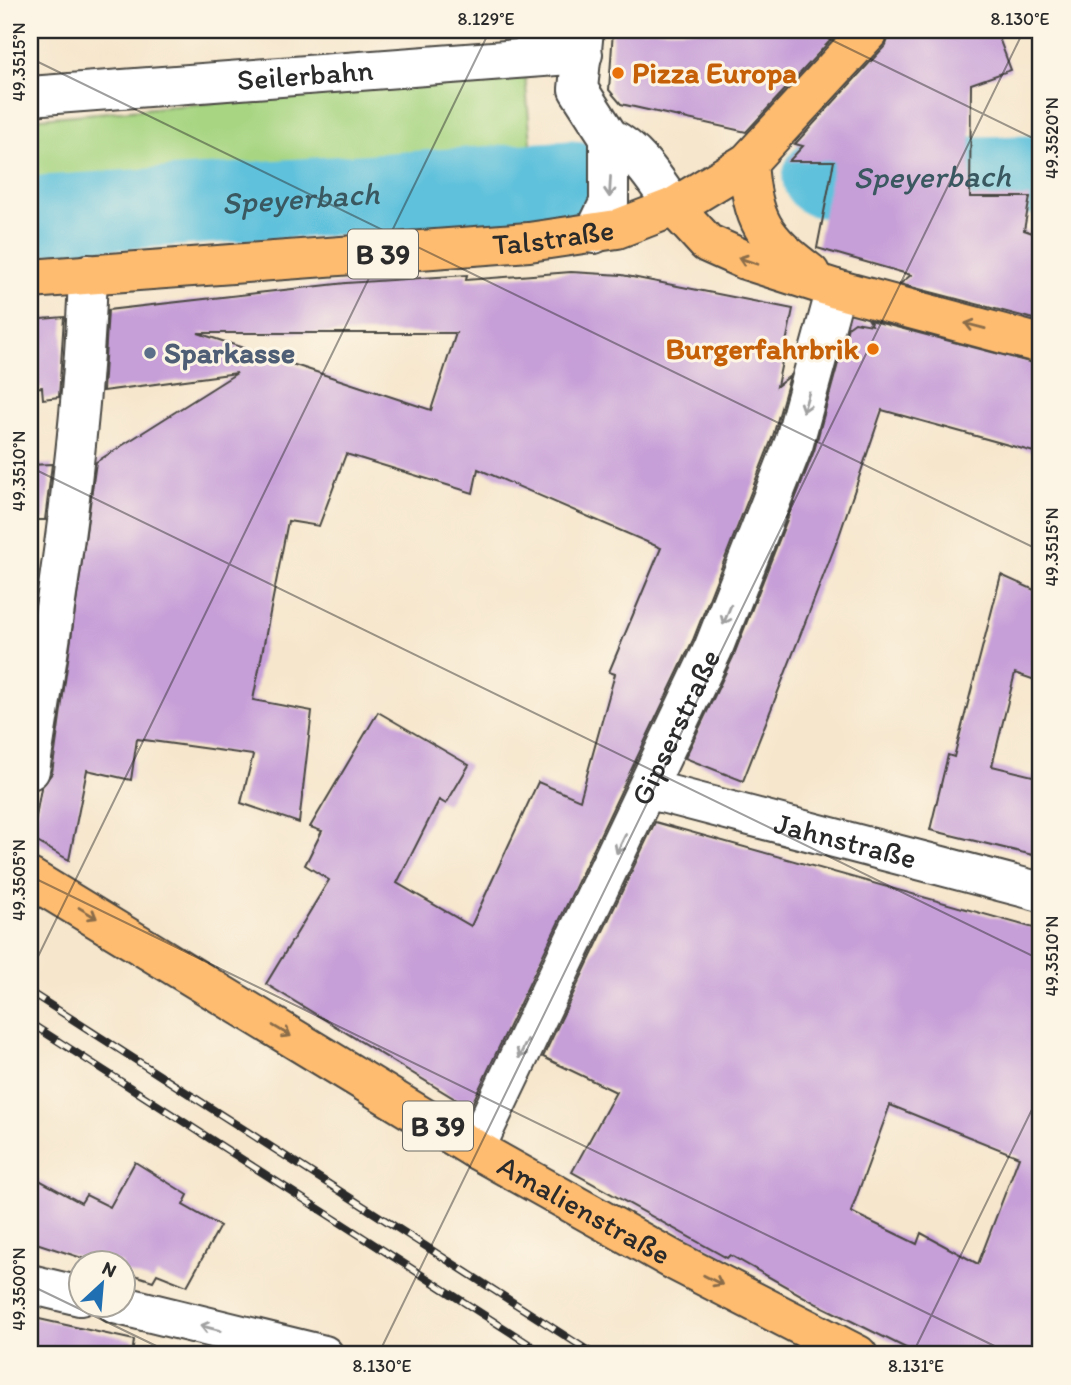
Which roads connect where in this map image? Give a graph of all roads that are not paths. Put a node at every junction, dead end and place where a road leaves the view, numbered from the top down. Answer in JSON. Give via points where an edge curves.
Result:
{"nodes":[{"id":1,"x":870,"y":30,"type":"edge"},
{"id":2,"x":583,"y":42,"type":"edge"},
{"id":3,"x":30,"y":96,"type":"edge"},
{"id":4,"x":609,"y":137,"type":"junction"},
{"id":5,"x":748,"y":162,"type":"junction"},
{"id":6,"x":674,"y":207,"type":"junction"},
{"id":7,"x":594,"y":234,"type":"junction"},
{"id":8,"x":88,"y":274,"type":"junction"},
{"id":9,"x":30,"y":279,"type":"edge"},
{"id":10,"x":836,"y":289,"type":"junction"},
{"id":11,"x":1041,"y":344,"type":"edge"},
{"id":12,"x":30,"y":770,"type":"edge"},
{"id":13,"x":648,"y":789,"type":"junction"},
{"id":14,"x":30,"y":877,"type":"edge"},
{"id":15,"x":1041,"y":892,"type":"edge"},
{"id":16,"x":475,"y":1149,"type":"junction"},
{"id":17,"x":30,"y":1284,"type":"edge"},
{"id":18,"x":66,"y":1293,"type":"edge"},
{"id":19,"x":136,"y":1309,"type":"edge"},
{"id":20,"x":324,"y":1355,"type":"edge"},
{"id":21,"x":858,"y":1355,"type":"edge"}],
"edges":[{"from":1,"to":5,"type":"main road","name":"Talstraße"},
{"from":2,"to":3,"type":"street","name":"Seilerbahn"},
{"from":2,"to":4,"type":"street","via":[[578,89]]},
{"from":4,"to":6,"type":"street","via":[[643,164]]},
{"from":4,"to":7,"type":"street","one_way":true,"via":[[609,203]]},
{"from":5,"to":6,"type":"main road","name":"Talstraße"},
{"from":5,"to":10,"type":"main road","via":[[751,193],[766,235],[791,259]]},
{"from":6,"to":7,"type":"main road","name":"Talstraße","number":"B 39"},
{"from":10,"to":6,"type":"main road","one_way":true,"via":[[706,243]]},
{"from":7,"to":8,"type":"main road","name":"Talstraße","number":"B 39"},
{"from":8,"to":9,"type":"main road","name":"Talstraße","number":"B 39"},
{"from":8,"to":12,"type":"street","via":[[83,376],[69,501]]},
{"from":11,"to":10,"type":"main road","one_way":true},
{"from":10,"to":13,"type":"street","name":"Gipserstraße","one_way":true,"via":[[794,443],[713,649]]},
{"from":13,"to":15,"type":"street","name":"Jahnstraße"},
{"from":13,"to":16,"type":"street","name":"Gipserstraße","one_way":true},
{"from":14,"to":16,"type":"main road","name":"Amalienstraße","number":"B 39","one_way":true},
{"from":16,"to":21,"type":"main road","name":"Amalienstraße","number":"B 39","one_way":true},
{"from":17,"to":18,"type":"street"},
{"from":20,"to":19,"type":"street","one_way":true}]}
